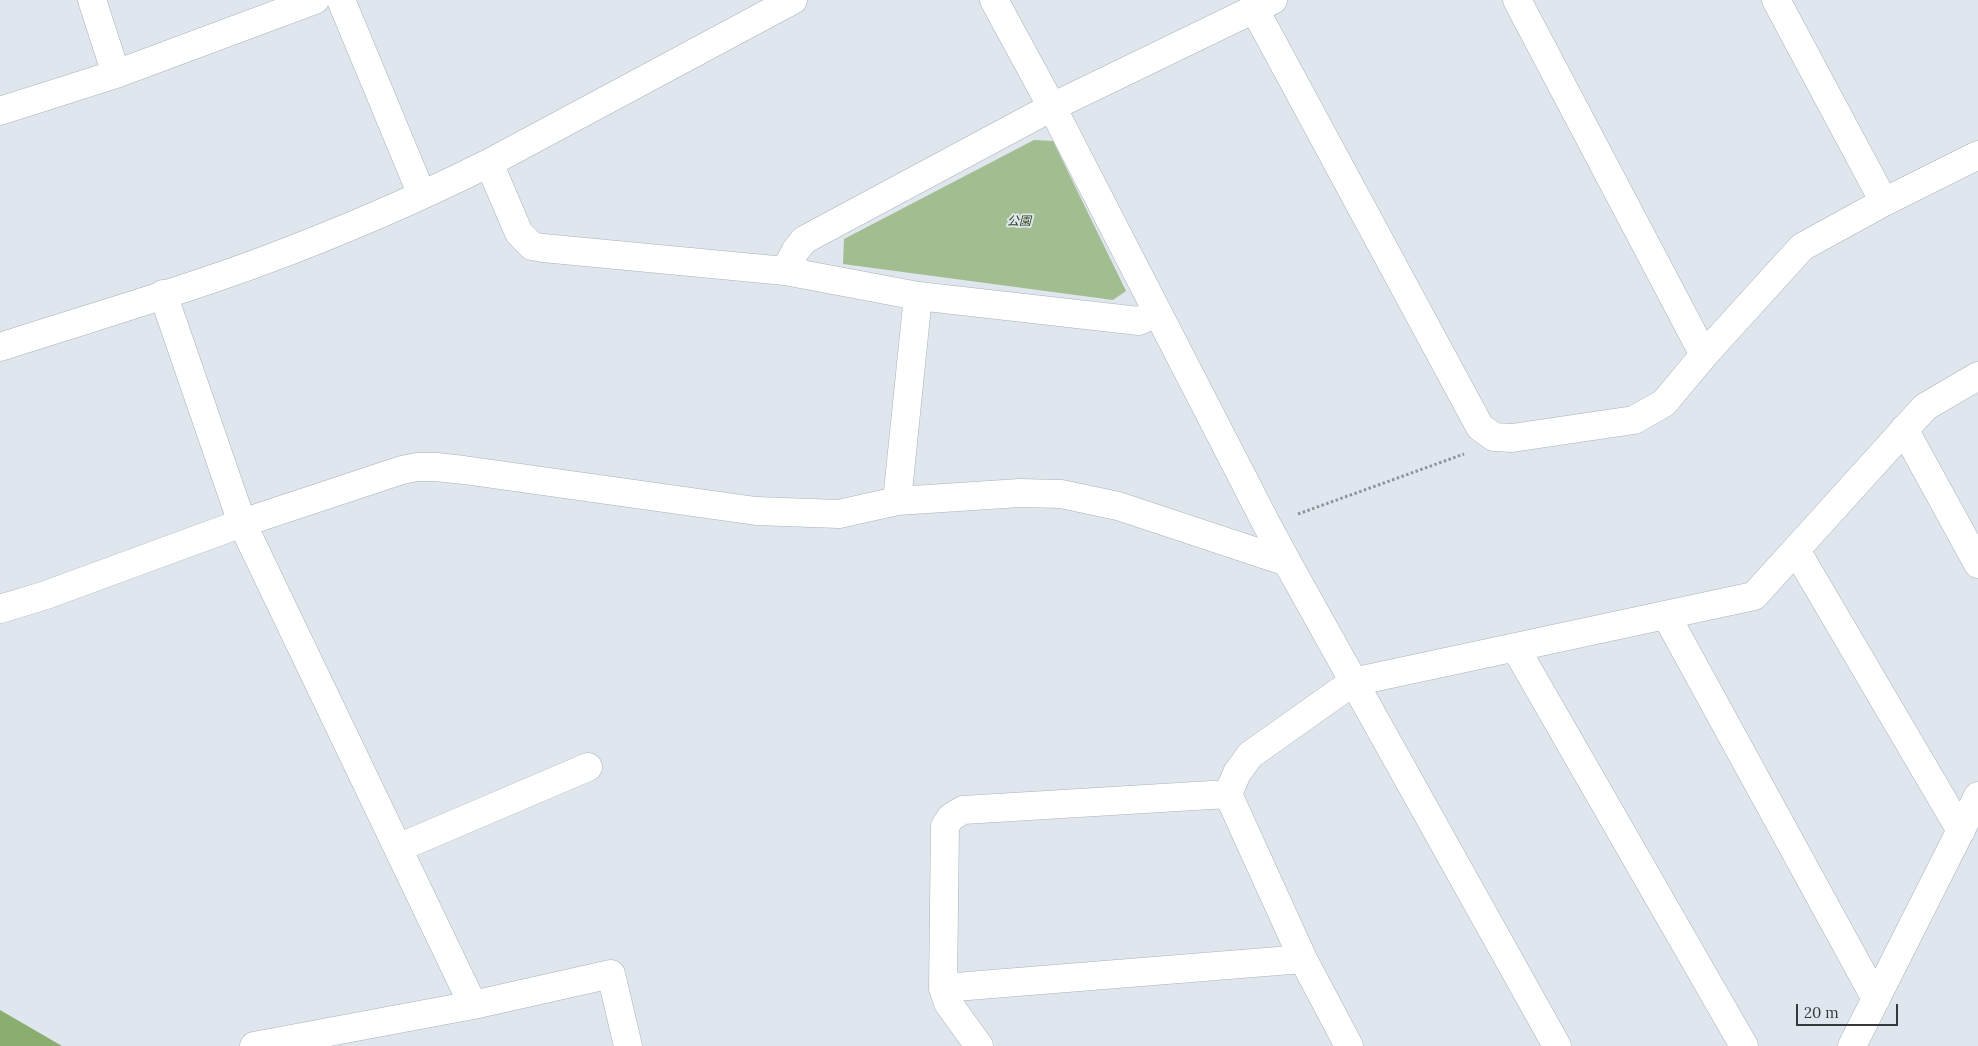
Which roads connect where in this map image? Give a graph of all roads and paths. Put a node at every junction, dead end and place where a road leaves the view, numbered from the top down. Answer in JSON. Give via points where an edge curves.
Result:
{"nodes":[{"id":1,"x":92,"y":0,"type":"edge"},
{"id":2,"x":315,"y":0,"type":"edge"},
{"id":3,"x":341,"y":0,"type":"edge"},
{"id":4,"x":793,"y":0,"type":"edge"},
{"id":5,"x":994,"y":0,"type":"edge"},
{"id":6,"x":1517,"y":0,"type":"edge"},
{"id":7,"x":1776,"y":0,"type":"edge"},
{"id":8,"x":1264,"y":5,"type":"edge"},
{"id":9,"x":116,"y":74,"type":"junction"},
{"id":10,"x":1052,"y":107,"type":"junction"},
{"id":11,"x":0,"y":111,"type":"edge"},
{"id":12,"x":1978,"y":155,"type":"edge"},
{"id":13,"x":489,"y":163,"type":"junction"},
{"id":14,"x":422,"y":195,"type":"junction"},
{"id":15,"x":1884,"y":202,"type":"junction"},
{"id":16,"x":784,"y":271,"type":"junction"},
{"id":17,"x":163,"y":294,"type":"junction"},
{"id":18,"x":918,"y":296,"type":"junction"},
{"id":19,"x":1157,"y":313,"type":"junction"},
{"id":20,"x":0,"y":346,"type":"edge"},
{"id":21,"x":1704,"y":355,"type":"junction"},
{"id":22,"x":1978,"y":376,"type":"edge"},
{"id":23,"x":1904,"y":429,"type":"junction"},
{"id":24,"x":1494,"y":436,"type":"junction"},
{"id":25,"x":897,"y":501,"type":"junction"},
{"id":26,"x":242,"y":523,"type":"junction"},
{"id":27,"x":1267,"y":526,"type":"junction"},
{"id":28,"x":1796,"y":550,"type":"junction"},
{"id":29,"x":1287,"y":562,"type":"junction"},
{"id":30,"x":1978,"y":564,"type":"edge"},
{"id":31,"x":0,"y":609,"type":"edge"},
{"id":32,"x":1666,"y":616,"type":"junction"},
{"id":33,"x":1516,"y":647,"type":"junction"},
{"id":34,"x":1353,"y":682,"type":"junction"},
{"id":35,"x":588,"y":767,"type":"dead end"},
{"id":36,"x":1228,"y":794,"type":"junction"},
{"id":37,"x":1978,"y":796,"type":"edge"},
{"id":38,"x":1961,"y":831,"type":"junction"},
{"id":39,"x":398,"y":848,"type":"junction"},
{"id":40,"x":1303,"y":959,"type":"junction"},
{"id":41,"x":943,"y":988,"type":"junction"},
{"id":42,"x":1876,"y":999,"type":"junction"},
{"id":43,"x":473,"y":1005,"type":"junction"},
{"id":44,"x":254,"y":1046,"type":"edge"},
{"id":45,"x":628,"y":1046,"type":"edge"},
{"id":46,"x":979,"y":1046,"type":"edge"},
{"id":47,"x":1349,"y":1046,"type":"edge"},
{"id":48,"x":1557,"y":1046,"type":"edge"},
{"id":49,"x":1744,"y":1046,"type":"edge"},
{"id":50,"x":1852,"y":1046,"type":"edge"}],
"edges":[{"from":1,"to":9,"type":"street"},
{"from":2,"to":9,"type":"street"},
{"from":3,"to":14,"type":"street"},
{"from":4,"to":13,"type":"street"},
{"from":5,"to":10,"type":"street"},
{"from":6,"to":21,"type":"street"},
{"from":7,"to":15,"type":"street"},
{"from":8,"to":10,"type":"street"},
{"from":8,"to":24,"type":"street","via":[[1480,427]]},
{"from":9,"to":11,"type":"street"},
{"from":10,"to":16,"type":"street","via":[[804,240]]},
{"from":10,"to":19,"type":"street"},
{"from":12,"to":15,"type":"street"},
{"from":13,"to":14,"type":"street"},
{"from":13,"to":16,"type":"street","via":[[519,233],[532,246]]},
{"from":14,"to":17,"type":"street","via":[[258,263]]},
{"from":15,"to":21,"type":"street","via":[[1802,247]]},
{"from":16,"to":18,"type":"street"},
{"from":17,"to":20,"type":"street"},
{"from":17,"to":26,"type":"street"},
{"from":18,"to":19,"type":"street","via":[[1139,321]]},
{"from":18,"to":25,"type":"street"},
{"from":19,"to":27,"type":"street"},
{"from":21,"to":24,"type":"street","via":[[1664,403],[1634,420],[1512,438]]},
{"from":22,"to":23,"type":"street","via":[[1925,407]]},
{"from":23,"to":28,"type":"street"},
{"from":23,"to":30,"type":"street"},
{"from":24,"to":27,"type":"path","via":[[1473,450]]},
{"from":25,"to":26,"type":"street","via":[[839,514],[756,511],[464,470],[417,467]]},
{"from":25,"to":29,"type":"street","via":[[1020,493],[1061,494],[1118,506]]},
{"from":26,"to":31,"type":"street"},
{"from":26,"to":39,"type":"street"},
{"from":27,"to":29,"type":"street"},
{"from":28,"to":32,"type":"street","via":[[1754,596]]},
{"from":28,"to":38,"type":"street"},
{"from":29,"to":34,"type":"street"},
{"from":32,"to":33,"type":"street"},
{"from":32,"to":42,"type":"street"},
{"from":33,"to":34,"type":"street"},
{"from":33,"to":49,"type":"street"},
{"from":34,"to":36,"type":"street","via":[[1250,755]]},
{"from":34,"to":48,"type":"street"},
{"from":35,"to":39,"type":"street"},
{"from":36,"to":40,"type":"street"},
{"from":36,"to":41,"type":"street","via":[[963,810],[952,817],[945,826]]},
{"from":37,"to":38,"type":"street"},
{"from":38,"to":42,"type":"street"},
{"from":39,"to":43,"type":"street"},
{"from":40,"to":41,"type":"street"},
{"from":40,"to":47,"type":"street"},
{"from":41,"to":46,"type":"street","via":[[948,1003]]},
{"from":42,"to":50,"type":"street"},
{"from":43,"to":44,"type":"street"},
{"from":43,"to":45,"type":"street","via":[[611,974]]}]}
